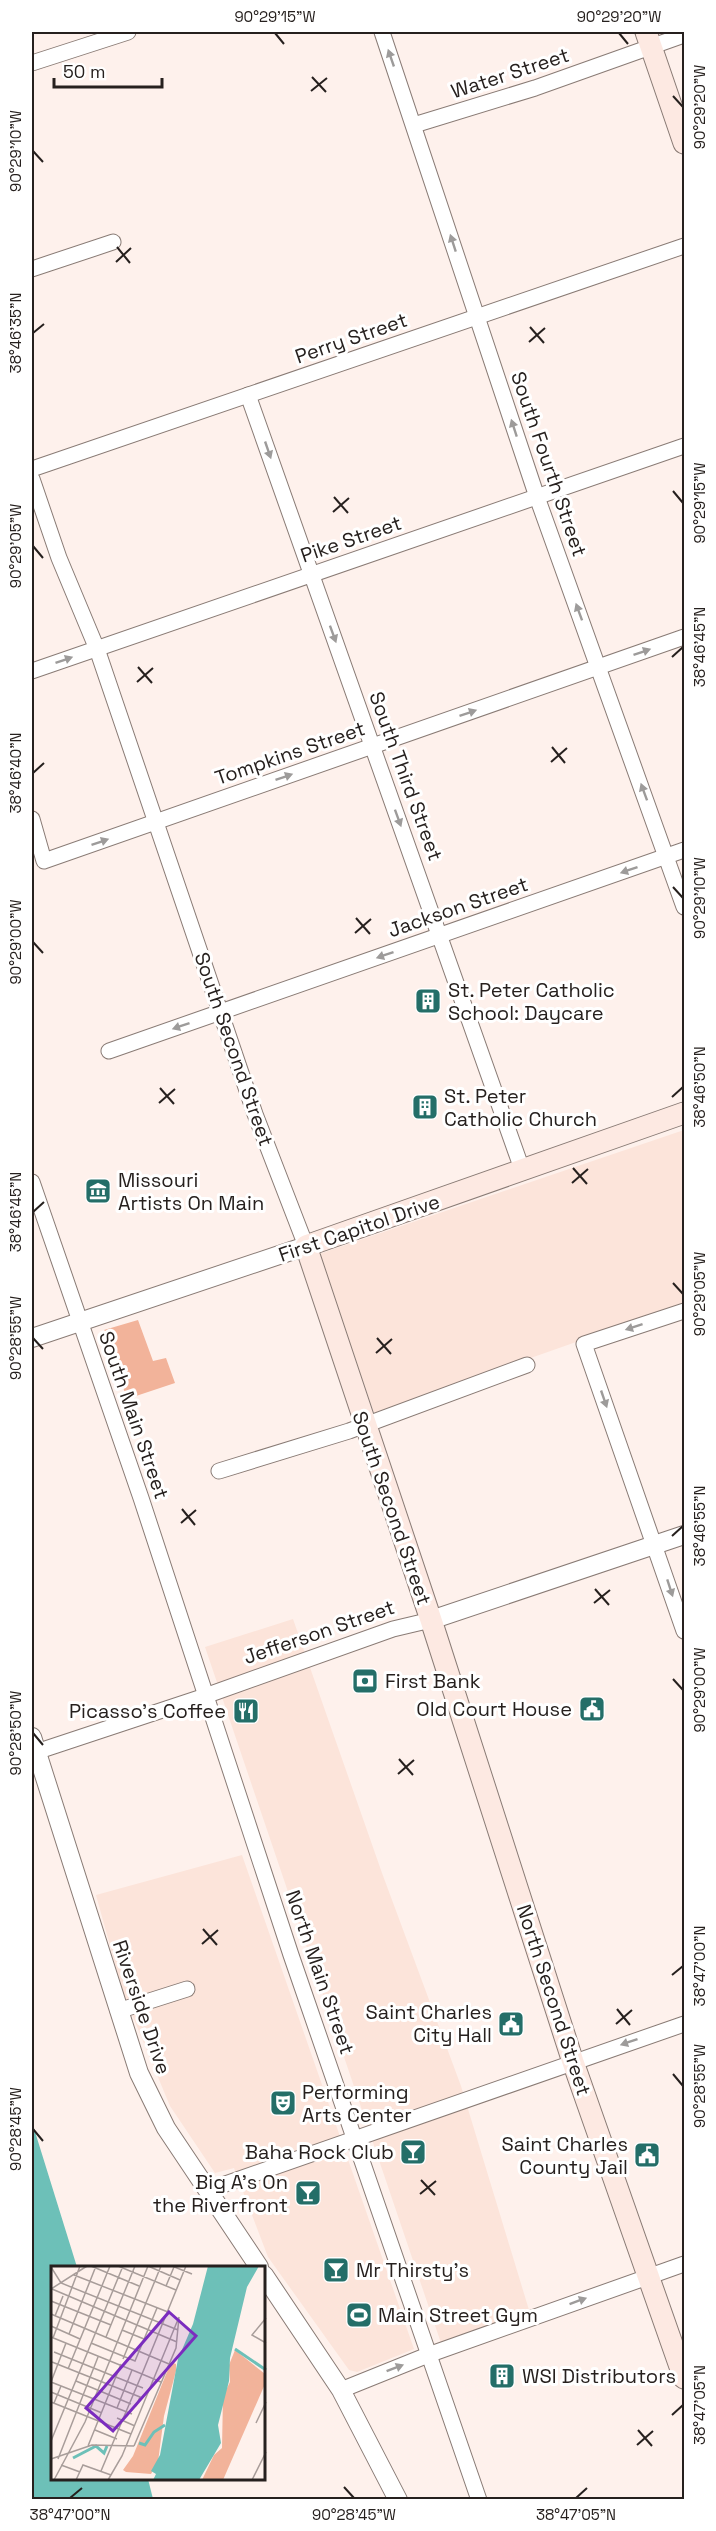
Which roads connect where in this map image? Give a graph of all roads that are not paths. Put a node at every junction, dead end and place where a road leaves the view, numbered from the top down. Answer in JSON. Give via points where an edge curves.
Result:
{"nodes":[{"id":1,"x":129,"y":32,"type":"edge"},
{"id":2,"x":382,"y":32,"type":"edge"},
{"id":3,"x":684,"y":35,"type":"edge"},
{"id":4,"x":649,"y":39,"type":"edge"},
{"id":5,"x":32,"y":63,"type":"edge"},
{"id":6,"x":414,"y":125,"type":"junction"},
{"id":7,"x":684,"y":143,"type":"edge"},
{"id":8,"x":113,"y":242,"type":"dead end"},
{"id":9,"x":684,"y":246,"type":"edge"},
{"id":10,"x":32,"y":269,"type":"edge"},
{"id":11,"x":477,"y":317,"type":"junction"},
{"id":12,"x":248,"y":395,"type":"junction"},
{"id":13,"x":684,"y":446,"type":"edge"},
{"id":14,"x":32,"y":469,"type":"edge"},
{"id":15,"x":32,"y":479,"type":"edge"},
{"id":16,"x":537,"y":497,"type":"junction"},
{"id":17,"x":312,"y":574,"type":"junction"},
{"id":18,"x":684,"y":637,"type":"edge"},
{"id":19,"x":97,"y":649,"type":"junction"},
{"id":20,"x":599,"y":667,"type":"junction"},
{"id":21,"x":32,"y":671,"type":"edge"},
{"id":22,"x":372,"y":746,"type":"junction"},
{"id":23,"x":32,"y":819,"type":"edge"},
{"id":24,"x":155,"y":823,"type":"junction"},
{"id":25,"x":684,"y":850,"type":"edge"},
{"id":26,"x":667,"y":856,"type":"junction"},
{"id":27,"x":684,"y":907,"type":"edge"},
{"id":28,"x":440,"y":936,"type":"junction"},
{"id":29,"x":221,"y":1012,"type":"junction"},
{"id":30,"x":109,"y":1051,"type":"dead end"},
{"id":31,"x":684,"y":1113,"type":"edge"},
{"id":32,"x":524,"y":1172,"type":"junction"},
{"id":33,"x":32,"y":1182,"type":"edge"},
{"id":34,"x":306,"y":1246,"type":"junction"},
{"id":35,"x":684,"y":1311,"type":"edge"},
{"id":36,"x":81,"y":1322,"type":"junction"},
{"id":37,"x":32,"y":1338,"type":"edge"},
{"id":38,"x":527,"y":1365,"type":"dead end"},
{"id":39,"x":364,"y":1425,"type":"junction"},
{"id":40,"x":219,"y":1471,"type":"dead end"},
{"id":41,"x":684,"y":1535,"type":"edge"},
{"id":42,"x":655,"y":1545,"type":"junction"},
{"id":43,"x":431,"y":1620,"type":"junction"},
{"id":44,"x":684,"y":1631,"type":"edge"},
{"id":45,"x":205,"y":1696,"type":"junction"},
{"id":46,"x":34,"y":1745,"type":"edge"},
{"id":47,"x":187,"y":1989,"type":"dead end"},
{"id":48,"x":118,"y":2011,"type":"junction"},
{"id":49,"x":684,"y":2024,"type":"edge"},
{"id":50,"x":573,"y":2062,"type":"junction"},
{"id":51,"x":354,"y":2137,"type":"junction"},
{"id":52,"x":208,"y":2190,"type":"junction"},
{"id":53,"x":684,"y":2264,"type":"edge"},
{"id":54,"x":258,"y":2266,"type":"edge"},
{"id":55,"x":648,"y":2276,"type":"junction"},
{"id":56,"x":266,"y":2279,"type":"edge"},
{"id":57,"x":428,"y":2355,"type":"junction"},
{"id":58,"x":684,"y":2378,"type":"edge"},
{"id":59,"x":341,"y":2390,"type":"junction"},
{"id":60,"x":398,"y":2499,"type":"edge"},
{"id":61,"x":479,"y":2499,"type":"edge"}],
"edges":[{"from":1,"to":5,"type":"street"},
{"from":6,"to":2,"type":"street","name":"South Fourth Street","one_way":true},
{"from":3,"to":4,"type":"street","name":"Water Street"},
{"from":4,"to":6,"type":"street","name":"Water Street","via":[[535,88]]},
{"from":4,"to":7,"type":"main road"},
{"from":11,"to":6,"type":"street","name":"South Fourth Street","one_way":true},
{"from":8,"to":10,"type":"street"},
{"from":9,"to":11,"type":"street","name":"Perry Street"},
{"from":11,"to":12,"type":"street","name":"Perry Street"},
{"from":16,"to":11,"type":"street","name":"South Fourth Street","one_way":true},
{"from":12,"to":14,"type":"street","name":"Perry Street"},
{"from":12,"to":17,"type":"street","name":"South Third Street","one_way":true},
{"from":13,"to":16,"type":"street","name":"Pike Street"},
{"from":15,"to":19,"type":"street","name":"South Second Street"},
{"from":16,"to":17,"type":"street","name":"Pike Street"},
{"from":20,"to":16,"type":"street","name":"South Fourth Street","one_way":true},
{"from":17,"to":19,"type":"street","name":"Pike Street"},
{"from":17,"to":22,"type":"street","name":"South Third Street","one_way":true},
{"from":20,"to":18,"type":"street","name":"Tompkins Street","one_way":true},
{"from":21,"to":19,"type":"street","name":"Pike Street","one_way":true},
{"from":19,"to":24,"type":"street","name":"South Second Street"},
{"from":22,"to":20,"type":"street","name":"Tompkins Street","one_way":true},
{"from":26,"to":20,"type":"street","name":"South Fourth Street","one_way":true},
{"from":24,"to":22,"type":"street","name":"Tompkins Street","one_way":true},
{"from":22,"to":28,"type":"street","name":"South Third Street","one_way":true},
{"from":23,"to":24,"type":"street","name":"Tompkins Street","one_way":true,"via":[[44,861]]},
{"from":24,"to":29,"type":"street","name":"South Second Street"},
{"from":25,"to":26,"type":"street","name":"Jackson Street"},
{"from":26,"to":27,"type":"street","name":"South Fourth Street"},
{"from":26,"to":28,"type":"street","name":"Jackson Street","one_way":true},
{"from":28,"to":29,"type":"street","name":"Jackson Street","one_way":true},
{"from":28,"to":32,"type":"street","name":"South Third Street"},
{"from":29,"to":30,"type":"street","name":"Jackson Street","one_way":true},
{"from":29,"to":34,"type":"street","name":"South Second Street","via":[[268,1151]]},
{"from":31,"to":32,"type":"main road","name":"First Capitol Drive"},
{"from":32,"to":34,"type":"main road","name":"First Capitol Drive"},
{"from":33,"to":36,"type":"street","name":"South Main Street"},
{"from":34,"to":36,"type":"street","name":"First Capitol Drive"},
{"from":34,"to":39,"type":"main road","name":"South Second Street"},
{"from":35,"to":42,"type":"street","one_way":true,"via":[[584,1344]]},
{"from":36,"to":37,"type":"street","name":"First Capitol Drive"},
{"from":36,"to":45,"type":"street","name":"South Main Street"},
{"from":38,"to":39,"type":"street"},
{"from":39,"to":40,"type":"street"},
{"from":39,"to":43,"type":"main road","name":"South Second Street"},
{"from":41,"to":42,"type":"street","name":"Jefferson Street"},
{"from":42,"to":43,"type":"street","name":"Jefferson Street"},
{"from":42,"to":44,"type":"street","one_way":true},
{"from":43,"to":45,"type":"street","name":"Jefferson Street","via":[[393,1629]]},
{"from":43,"to":50,"type":"main road","name":"North Second Street"},
{"from":45,"to":46,"type":"street","name":"Jefferson Street"},
{"from":45,"to":51,"type":"street","name":"North Main Street"},
{"from":46,"to":48,"type":"street","name":"Riverside Drive"},
{"from":47,"to":48,"type":"street"},
{"from":48,"to":52,"type":"street","name":"Riverside Drive","via":[[152,2103]]},
{"from":49,"to":50,"type":"street","one_way":true},
{"from":50,"to":51,"type":"street"},
{"from":50,"to":55,"type":"main road","name":"North Second Street"},
{"from":51,"to":52,"type":"street"},
{"from":51,"to":57,"type":"street","name":"North Main Street"},
{"from":52,"to":54,"type":"street","name":"Riverside Drive"},
{"from":53,"to":55,"type":"street"},
{"from":57,"to":55,"type":"street","one_way":true},
{"from":55,"to":58,"type":"main road","name":"North Second Street"},
{"from":56,"to":59,"type":"street"},
{"from":59,"to":57,"type":"street","one_way":true},
{"from":57,"to":61,"type":"street","name":"North Main Street"},
{"from":59,"to":60,"type":"street"}]}
